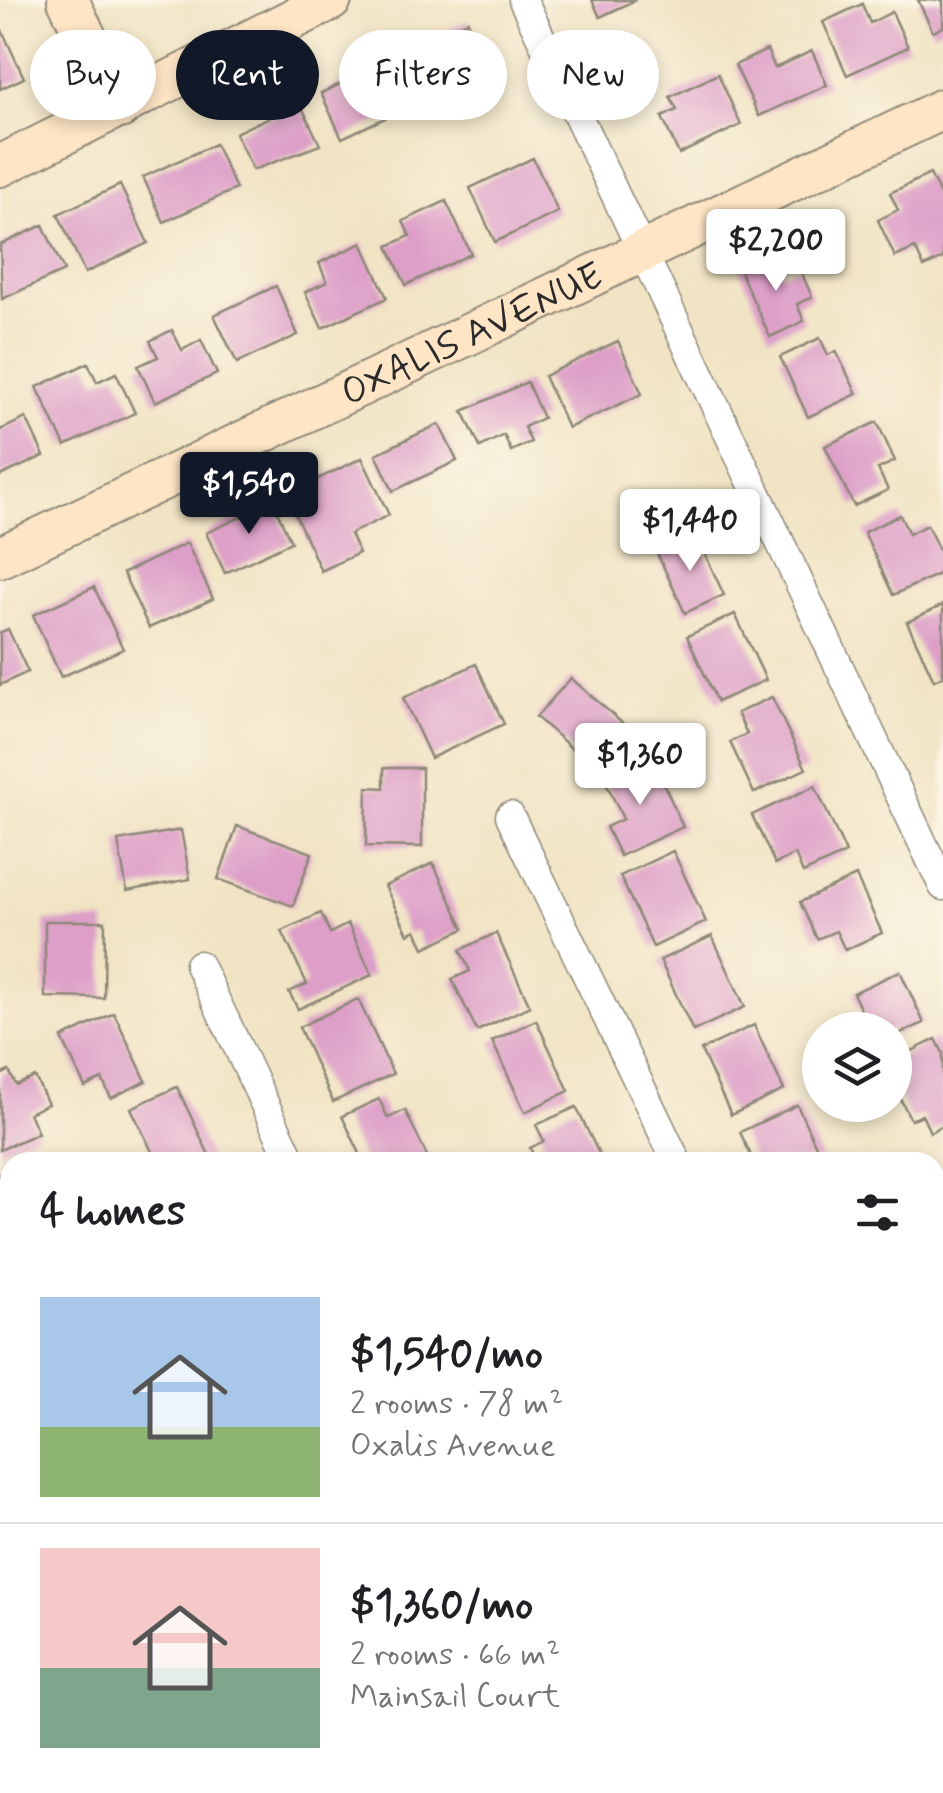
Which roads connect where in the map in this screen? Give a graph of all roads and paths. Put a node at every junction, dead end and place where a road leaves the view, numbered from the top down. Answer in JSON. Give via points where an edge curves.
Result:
{"nodes":[{"id":1,"x":68,"y":0,"type":"edge"},
{"id":2,"x":331,"y":0,"type":"edge"},
{"id":3,"x":523,"y":0,"type":"edge"},
{"id":4,"x":82,"y":30,"type":"edge"},
{"id":5,"x":156,"y":90,"type":"edge"},
{"id":6,"x":943,"y":109,"type":"edge"},
{"id":7,"x":95,"y":120,"type":"edge"},
{"id":8,"x":0,"y":166,"type":"edge"},
{"id":9,"x":643,"y":250,"type":"junction"},
{"id":10,"x":0,"y":557,"type":"edge"},
{"id":11,"x":510,"y":816,"type":"dead end"},
{"id":12,"x":943,"y":886,"type":"edge"},
{"id":13,"x":199,"y":965,"type":"dead end"},
{"id":14,"x":287,"y":1152,"type":"edge"},
{"id":15,"x":672,"y":1152,"type":"edge"}],
"edges":[{"from":1,"to":4,"type":"street"},
{"from":2,"to":5,"type":"street"},
{"from":3,"to":9,"type":"street"},
{"from":6,"to":9,"type":"street","name":"OXALIS AVENUE"},
{"from":7,"to":8,"type":"street"},
{"from":9,"to":10,"type":"street","name":"OXALIS AVENUE"},
{"from":9,"to":12,"type":"street"},
{"from":11,"to":15,"type":"street"},
{"from":13,"to":14,"type":"street"}]}
